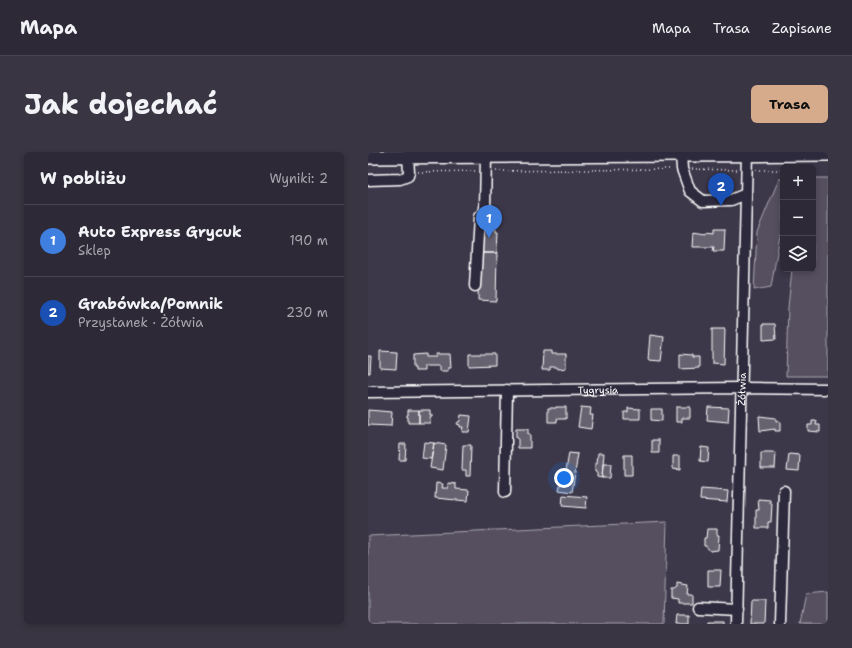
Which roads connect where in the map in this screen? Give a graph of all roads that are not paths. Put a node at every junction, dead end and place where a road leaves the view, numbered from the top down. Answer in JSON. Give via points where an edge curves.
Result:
{"nodes":[{"id":1,"x":747,"y":153,"type":"edge"},
{"id":2,"x":508,"y":154,"type":"edge"},
{"id":3,"x":539,"y":154,"type":"edge"},
{"id":4,"x":681,"y":154,"type":"junction"},
{"id":5,"x":828,"y":154,"type":"edge"},
{"id":6,"x":413,"y":155,"type":"edge"},
{"id":7,"x":486,"y":156,"type":"junction"},
{"id":8,"x":368,"y":157,"type":"edge"},
{"id":9,"x":368,"y":180,"type":"edge"},
{"id":10,"x":746,"y":194,"type":"junction"},
{"id":11,"x":475,"y":286,"type":"dead end"},
{"id":12,"x":741,"y":388,"type":"junction"},
{"id":13,"x":828,"y":389,"type":"edge"},
{"id":14,"x":507,"y":390,"type":"junction"},
{"id":15,"x":368,"y":392,"type":"edge"},
{"id":16,"x":784,"y":491,"type":"dead end"},
{"id":17,"x":504,"y":492,"type":"dead end"},
{"id":18,"x":698,"y":608,"type":"dead end"},
{"id":19,"x":737,"y":609,"type":"junction"},
{"id":20,"x":736,"y":624,"type":"edge"},
{"id":21,"x":780,"y":624,"type":"edge"}],
"edges":[{"from":1,"to":4,"type":"main road"},
{"from":1,"to":5,"type":"main road"},
{"from":1,"to":10,"type":"street","name":"Żółwia"},
{"from":2,"to":3,"type":"main road"},
{"from":2,"to":7,"type":"main road"},
{"from":3,"to":4,"type":"main road"},
{"from":4,"to":10,"type":"street","via":[[682,169],[690,192],[703,201],[731,200]]},
{"from":6,"to":7,"type":"main road"},
{"from":6,"to":8,"type":"main road"},
{"from":6,"to":9,"type":"street","via":[[408,176],[400,179]]},
{"from":7,"to":11,"type":"street","via":[[485,210],[479,217]]},
{"from":10,"to":12,"type":"street","name":"Żółwia"},
{"from":12,"to":13,"type":"street","name":"Tygrysia"},
{"from":12,"to":14,"type":"street","name":"Tygrysia"},
{"from":12,"to":19,"type":"street","name":"Żółwia"},
{"from":14,"to":15,"type":"street","name":"Tygrysia"},
{"from":14,"to":17,"type":"street"},
{"from":16,"to":21,"type":"street"},
{"from":18,"to":19,"type":"street"},
{"from":19,"to":20,"type":"street","name":"Żółwia"}]}
